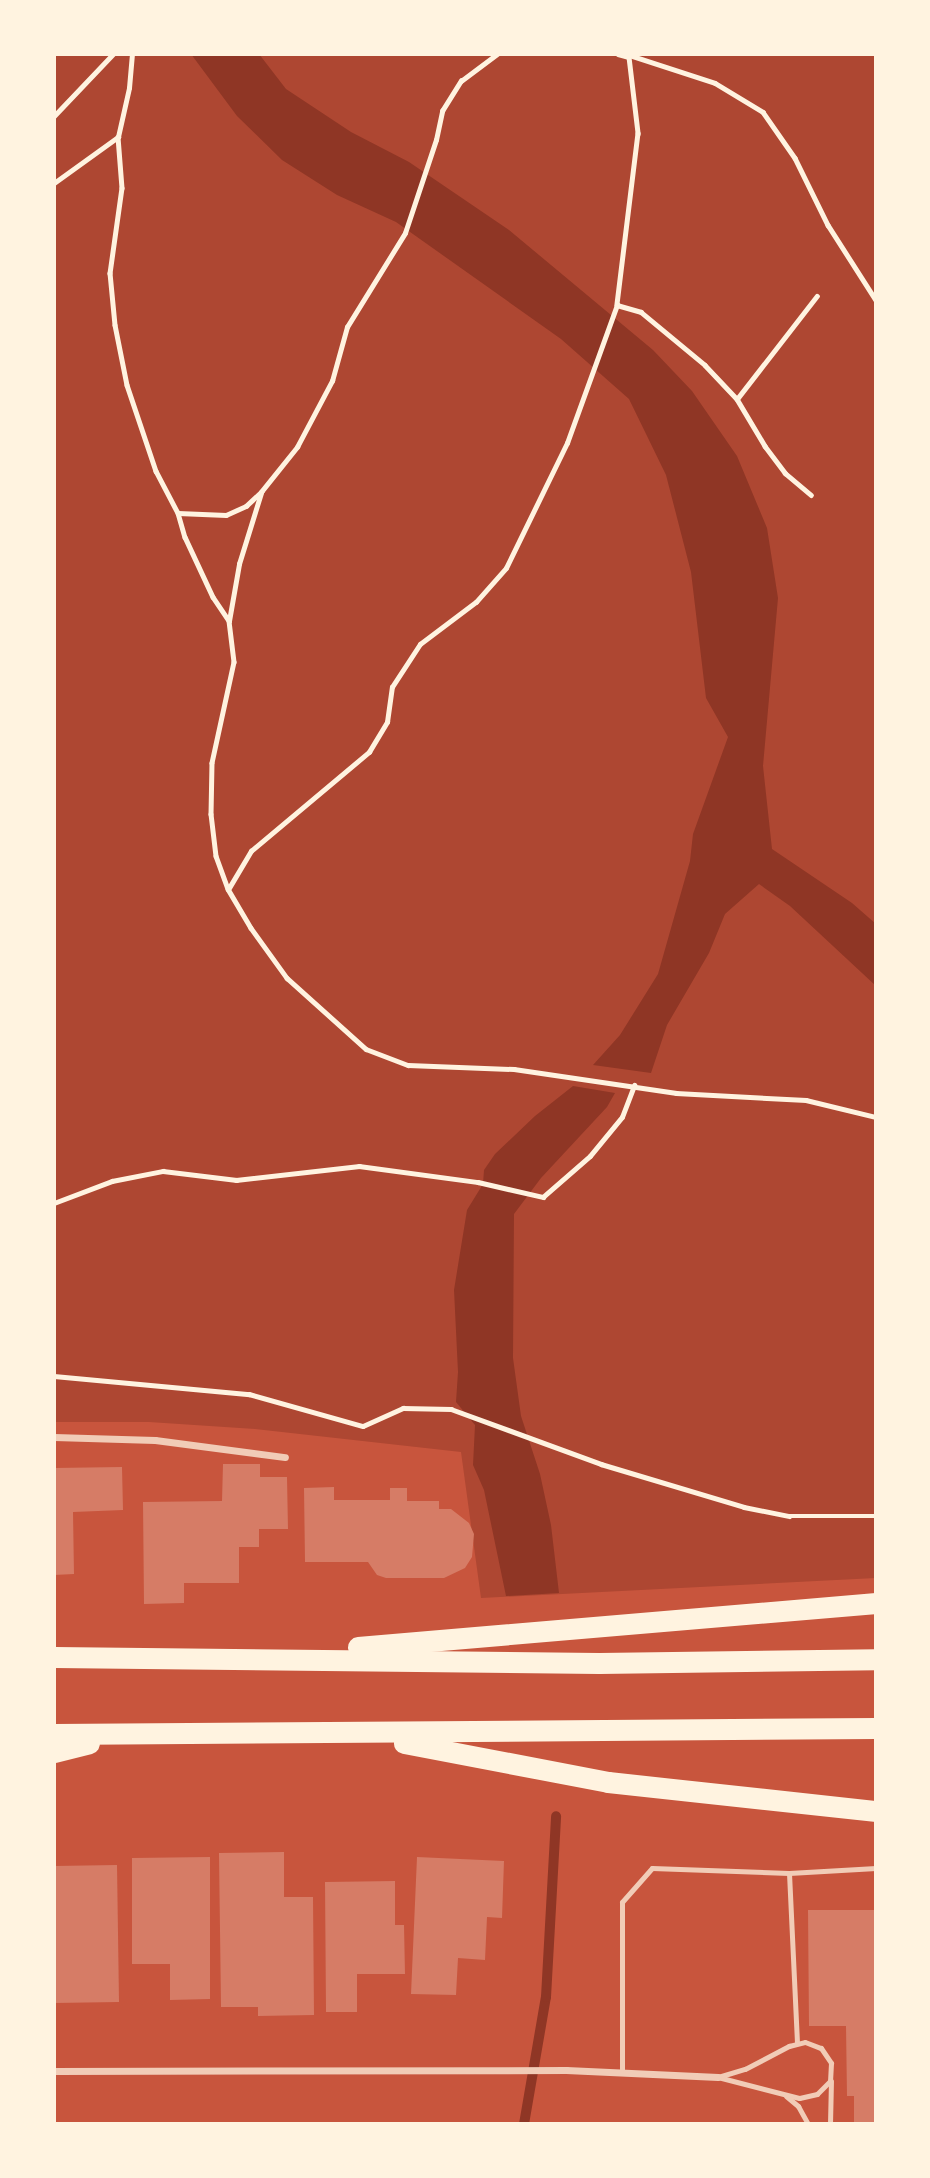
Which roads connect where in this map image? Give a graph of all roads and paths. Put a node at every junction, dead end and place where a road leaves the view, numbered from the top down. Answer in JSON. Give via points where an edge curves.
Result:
{"nodes":[{"id":1,"x":113,"y":54,"type":"edge"},
{"id":2,"x":132,"y":54,"type":"edge"},
{"id":3,"x":497,"y":54,"type":"edge"},
{"id":4,"x":618,"y":54,"type":"edge"},
{"id":5,"x":629,"y":56,"type":"edge"},
{"id":6,"x":54,"y":116,"type":"edge"},
{"id":7,"x":118,"y":137,"type":"junction"},
{"id":8,"x":54,"y":183,"type":"edge"},
{"id":9,"x":817,"y":296,"type":"dead end"},
{"id":10,"x":876,"y":300,"type":"edge"},
{"id":11,"x":617,"y":305,"type":"junction"},
{"id":12,"x":737,"y":399,"type":"junction"},
{"id":13,"x":261,"y":492,"type":"junction"},
{"id":14,"x":811,"y":495,"type":"dead end"},
{"id":15,"x":178,"y":513,"type":"junction"},
{"id":16,"x":229,"y":621,"type":"junction"},
{"id":17,"x":228,"y":889,"type":"junction"},
{"id":18,"x":634,"y":1085,"type":"junction"},
{"id":19,"x":876,"y":1117,"type":"edge"},
{"id":20,"x":54,"y":1203,"type":"edge"},
{"id":21,"x":54,"y":1376,"type":"edge"},
{"id":22,"x":54,"y":1437,"type":"edge"},
{"id":23,"x":285,"y":1457,"type":"dead end"},
{"id":24,"x":876,"y":1516,"type":"edge"},
{"id":25,"x":876,"y":1603,"type":"edge"},
{"id":26,"x":54,"y":1657,"type":"edge"},
{"id":27,"x":232,"y":1657,"type":"junction"},
{"id":28,"x":876,"y":1659,"type":"edge"},
{"id":29,"x":876,"y":1728,"type":"edge"},
{"id":30,"x":54,"y":1734,"type":"edge"},
{"id":31,"x":129,"y":1734,"type":"junction"},
{"id":32,"x":357,"y":1734,"type":"junction"},
{"id":33,"x":54,"y":1752,"type":"edge"},
{"id":34,"x":876,"y":1811,"type":"edge"},
{"id":35,"x":876,"y":1868,"type":"edge"},
{"id":36,"x":789,"y":1873,"type":"junction"},
{"id":37,"x":797,"y":2043,"type":"junction"},
{"id":38,"x":54,"y":2071,"type":"edge"},
{"id":39,"x":622,"y":2071,"type":"junction"},
{"id":40,"x":831,"y":2072,"type":"junction"},
{"id":41,"x":718,"y":2077,"type":"junction"},
{"id":42,"x":777,"y":2092,"type":"junction"},
{"id":43,"x":808,"y":2124,"type":"edge"},
{"id":44,"x":830,"y":2124,"type":"edge"}],
"edges":[{"from":1,"to":6,"type":"path"},
{"from":2,"to":7,"type":"path"},
{"from":3,"to":13,"type":"path","via":[[461,81],[442,111],[405,233],[347,327],[332,381],[297,447]]},
{"from":4,"to":5,"type":"path"},
{"from":5,"to":10,"type":"path","via":[[715,83],[764,112]]},
{"from":5,"to":11,"type":"path","via":[[638,133]]},
{"from":7,"to":8,"type":"path"},
{"from":7,"to":15,"type":"path","via":[[122,188],[110,273],[115,325],[127,385],[156,471]]},
{"from":9,"to":12,"type":"path"},
{"from":11,"to":12,"type":"path","via":[[641,312],[705,365]]},
{"from":11,"to":17,"type":"path","via":[[567,443],[506,568],[476,602],[420,644],[392,687],[387,722],[369,752],[251,851]]},
{"from":12,"to":14,"type":"path","via":[[785,473]]},
{"from":13,"to":15,"type":"path","via":[[226,515]]},
{"from":13,"to":16,"type":"path","via":[[239,564]]},
{"from":15,"to":16,"type":"path","via":[[213,597]]},
{"from":16,"to":17,"type":"path","via":[[234,662],[212,763],[211,814],[216,856]]},
{"from":17,"to":18,"type":"path","via":[[287,978],[366,1049],[408,1065],[514,1069]]},
{"from":18,"to":19,"type":"path","via":[[676,1093],[806,1100]]},
{"from":18,"to":20,"type":"path","via":[[622,1117],[590,1156],[543,1197],[478,1182],[359,1167],[236,1180],[163,1171],[111,1181]]},
{"from":21,"to":24,"type":"path","via":[[249,1394],[363,1426],[403,1408],[452,1409],[601,1464],[744,1507],[789,1516]]},
{"from":22,"to":23,"type":"street","via":[[155,1440]]},
{"from":25,"to":27,"type":"highway"},
{"from":26,"to":27,"type":"highway"},
{"from":27,"to":28,"type":"highway","via":[[599,1662]]},
{"from":29,"to":32,"type":"highway"},
{"from":30,"to":31,"type":"highway"},
{"from":31,"to":32,"type":"highway"},
{"from":31,"to":33,"type":"highway"},
{"from":32,"to":34,"type":"highway","via":[[608,1782]]},
{"from":35,"to":36,"type":"lane"},
{"from":36,"to":37,"type":"lane"},
{"from":36,"to":39,"type":"lane","via":[[652,1868],[622,1902]]},
{"from":37,"to":40,"type":"lane","via":[[821,2048]]},
{"from":37,"to":41,"type":"lane"},
{"from":38,"to":39,"type":"street"},
{"from":39,"to":41,"type":"street"},
{"from":40,"to":42,"type":"lane","via":[[824,2088],[808,2098]]},
{"from":40,"to":44,"type":"lane"},
{"from":41,"to":42,"type":"lane"},
{"from":42,"to":43,"type":"lane","via":[[798,2106]]}]}
